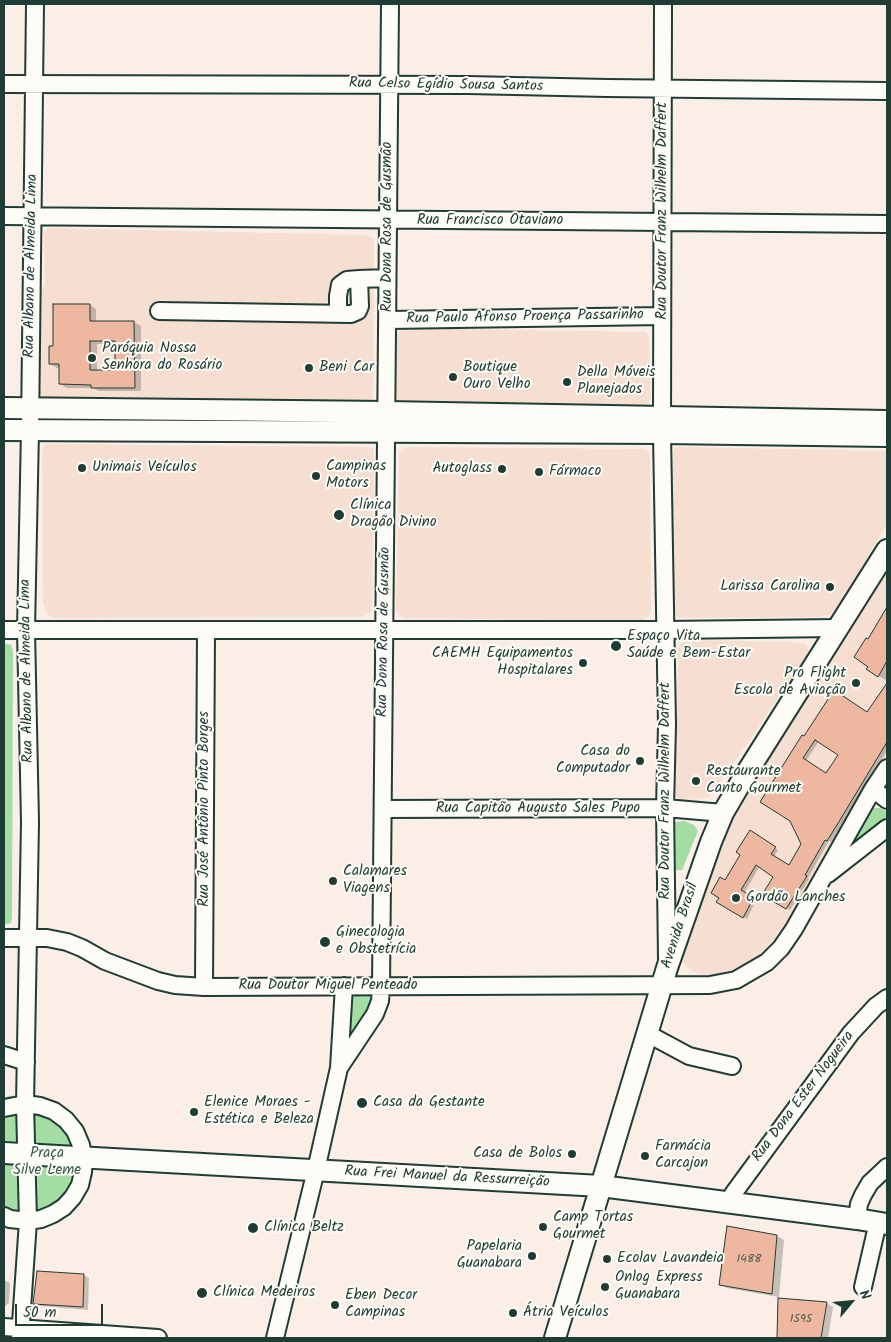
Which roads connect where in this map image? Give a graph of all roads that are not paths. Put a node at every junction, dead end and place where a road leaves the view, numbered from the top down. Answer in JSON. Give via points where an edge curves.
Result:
{"nodes":[{"id":1,"x":35,"y":4,"type":"edge"},
{"id":2,"x":390,"y":4,"type":"edge"},
{"id":3,"x":663,"y":4,"type":"edge"},
{"id":4,"x":4,"y":84,"type":"edge"},
{"id":5,"x":34,"y":84,"type":"junction"},
{"id":6,"x":389,"y":85,"type":"junction"},
{"id":7,"x":664,"y":88,"type":"junction"},
{"id":8,"x":887,"y":91,"type":"edge"},
{"id":9,"x":4,"y":216,"type":"edge"},
{"id":10,"x":33,"y":218,"type":"junction"},
{"id":11,"x":389,"y":220,"type":"junction"},
{"id":12,"x":662,"y":223,"type":"junction"},
{"id":13,"x":887,"y":224,"type":"edge"},
{"id":14,"x":387,"y":278,"type":"junction"},
{"id":15,"x":160,"y":311,"type":"dead end"},
{"id":16,"x":662,"y":316,"type":"junction"},
{"id":17,"x":388,"y":320,"type":"junction"},
{"id":18,"x":4,"y":408,"type":"edge"},
{"id":19,"x":30,"y":408,"type":"junction"},
{"id":20,"x":387,"y":412,"type":"junction"},
{"id":21,"x":887,"y":421,"type":"edge"},
{"id":22,"x":662,"y":425,"type":"junction"},
{"id":23,"x":4,"y":430,"type":"edge"},
{"id":24,"x":30,"y":430,"type":"junction"},
{"id":25,"x":386,"y":432,"type":"junction"},
{"id":26,"x":887,"y":436,"type":"edge"},
{"id":27,"x":887,"y":550,"type":"edge"},
{"id":28,"x":839,"y":628,"type":"junction"},
{"id":29,"x":385,"y":629,"type":"junction"},
{"id":30,"x":4,"y":630,"type":"edge"},
{"id":31,"x":26,"y":630,"type":"junction"},
{"id":32,"x":665,"y":630,"type":"junction"},
{"id":33,"x":206,"y":631,"type":"junction"},
{"id":34,"x":887,"y":768,"type":"edge"},
{"id":35,"x":872,"y":789,"type":"junction"},
{"id":36,"x":887,"y":800,"type":"edge"},
{"id":37,"x":665,"y":808,"type":"junction"},
{"id":38,"x":383,"y":809,"type":"junction"},
{"id":39,"x":723,"y":813,"type":"junction"},
{"id":40,"x":887,"y":828,"type":"edge"},
{"id":41,"x":821,"y":880,"type":"junction"},
{"id":42,"x":28,"y":937,"type":"junction"},
{"id":43,"x":4,"y":938,"type":"edge"},
{"id":44,"x":665,"y":977,"type":"junction"},
{"id":45,"x":344,"y":986,"type":"junction"},
{"id":46,"x":381,"y":986,"type":"junction"},
{"id":47,"x":204,"y":987,"type":"junction"},
{"id":48,"x":887,"y":998,"type":"edge"},
{"id":49,"x":648,"y":1034,"type":"junction"},
{"id":50,"x":4,"y":1055,"type":"edge"},
{"id":51,"x":26,"y":1062,"type":"junction"},
{"id":52,"x":732,"y":1066,"type":"dead end"},
{"id":53,"x":339,"y":1068,"type":"junction"},
{"id":54,"x":25,"y":1104,"type":"junction"},
{"id":55,"x":4,"y":1108,"type":"edge"},
{"id":56,"x":4,"y":1153,"type":"edge"},
{"id":57,"x":27,"y":1155,"type":"junction"},
{"id":58,"x":84,"y":1159,"type":"junction"},
{"id":59,"x":887,"y":1167,"type":"edge"},
{"id":60,"x":316,"y":1170,"type":"junction"},
{"id":61,"x":601,"y":1186,"type":"junction"},
{"id":62,"x":729,"y":1203,"type":"junction"},
{"id":63,"x":4,"y":1216,"type":"edge"},
{"id":64,"x":857,"y":1219,"type":"junction"},
{"id":65,"x":28,"y":1221,"type":"junction"},
{"id":66,"x":882,"y":1223,"type":"edge"},
{"id":67,"x":863,"y":1287,"type":"dead end"},
{"id":68,"x":4,"y":1327,"type":"edge"},
{"id":69,"x":20,"y":1333,"type":"edge"},
{"id":70,"x":158,"y":1338,"type":"edge"},
{"id":71,"x":275,"y":1338,"type":"edge"},
{"id":72,"x":555,"y":1338,"type":"edge"}],
"edges":[{"from":1,"to":5,"type":"street","name":"Rua Albano de Almeida Lima"},
{"from":2,"to":6,"type":"street","name":"Rua Dona Rosa de Gusmão"},
{"from":3,"to":7,"type":"street","name":"Rua Doutor Franz Wilhelm Daffert"},
{"from":4,"to":5,"type":"street","name":"Rua Celso Egídio Sousa Santos"},
{"from":5,"to":6,"type":"street","name":"Rua Celso Egídio Sousa Santos"},
{"from":5,"to":10,"type":"street","name":"Rua Albano de Almeida Lima"},
{"from":6,"to":7,"type":"street","name":"Rua Celso Egídio Sousa Santos"},
{"from":6,"to":11,"type":"street","name":"Rua Dona Rosa de Gusmão"},
{"from":7,"to":8,"type":"street","name":"Rua Celso Egídio Sousa Santos"},
{"from":7,"to":12,"type":"street","name":"Rua Doutor Franz Wilhelm Daffert"},
{"from":9,"to":10,"type":"street","name":"Rua Francisco Otaviano"},
{"from":10,"to":11,"type":"street","name":"Rua Francisco Otaviano"},
{"from":10,"to":19,"type":"street","name":"Rua Albano de Almeida Lima"},
{"from":11,"to":12,"type":"street","name":"Rua Francisco Otaviano"},
{"from":11,"to":14,"type":"street","name":"Rua Dona Rosa de Gusmão"},
{"from":12,"to":13,"type":"street","name":"Rua Francisco Otaviano"},
{"from":12,"to":16,"type":"street","name":"Rua Doutor Franz Wilhelm Daffert"},
{"from":14,"to":15,"type":"street","via":[[359,279],[360,306],[351,314]]},
{"from":14,"to":17,"type":"street","name":"Rua Dona Rosa de Gusmão"},
{"from":16,"to":17,"type":"street","name":"Rua Paulo Afonso Proença Passarinho"},
{"from":16,"to":22,"type":"street","name":"Rua Doutor Franz Wilhelm Daffert"},
{"from":17,"to":20,"type":"street","name":"Rua Dona Rosa de Gusmão"},
{"from":18,"to":19,"type":"main road"},
{"from":19,"to":20,"type":"main road"},
{"from":19,"to":24,"type":"street","name":"Rua Albano de Almeida Lima"},
{"from":20,"to":22,"type":"main road"},
{"from":20,"to":25,"type":"street","name":"Rua Dona Rosa de Gusmão"},
{"from":21,"to":22,"type":"main road"},
{"from":22,"to":25,"type":"main road"},
{"from":22,"to":26,"type":"main road"},
{"from":22,"to":32,"type":"street","name":"Rua Doutor Franz Wilhelm Daffert"},
{"from":23,"to":24,"type":"main road"},
{"from":24,"to":25,"type":"main road"},
{"from":24,"to":31,"type":"street","name":"Rua Albano de Almeida Lima"},
{"from":25,"to":29,"type":"street","name":"Rua Dona Rosa de Gusmão"},
{"from":27,"to":28,"type":"main road","name":"Avenida Brasil"},
{"from":28,"to":32,"type":"street"},
{"from":28,"to":39,"type":"main road","name":"Avenida Brasil"},
{"from":29,"to":32,"type":"street"},
{"from":29,"to":33,"type":"street"},
{"from":29,"to":38,"type":"street","name":"Rua Dona Rosa de Gusmão"},
{"from":30,"to":31,"type":"street"},
{"from":31,"to":33,"type":"street"},
{"from":31,"to":42,"type":"street","name":"Rua Albano de Almeida Lima","via":[[30,822]]},
{"from":32,"to":37,"type":"street","name":"Rua Doutor Franz Wilhelm Daffert"},
{"from":33,"to":47,"type":"street","name":"Rua José Antônio Pinto Borges"},
{"from":34,"to":35,"type":"street","name":"Rua Doutor Miguel Penteado"},
{"from":35,"to":36,"type":"street"},
{"from":35,"to":41,"type":"street","name":"Rua Doutor Miguel Penteado"},
{"from":37,"to":38,"type":"street","name":"Rua Capitão Augusto Sales Pupo"},
{"from":37,"to":39,"type":"street","name":"Rua Capitão Augusto Sales Pupo"},
{"from":37,"to":44,"type":"street","name":"Rua Doutor Franz Wilhelm Daffert"},
{"from":38,"to":46,"type":"street","name":"Rua Dona Rosa de Gusmão"},
{"from":39,"to":44,"type":"main road","name":"Avenida Brasil","via":[[697,878]]},
{"from":40,"to":41,"type":"street"},
{"from":41,"to":44,"type":"street","name":"Rua Doutor Miguel Penteado","via":[[781,948],[753,971],[736,980],[710,985]]},
{"from":42,"to":43,"type":"street","name":"Rua Doutor Miguel Penteado"},
{"from":42,"to":47,"type":"street","name":"Rua Doutor Miguel Penteado","via":[[67,942],[105,962],[158,981]]},
{"from":42,"to":51,"type":"street","name":"Rua Albano de Almeida Lima"},
{"from":44,"to":46,"type":"street","name":"Rua Doutor Miguel Penteado"},
{"from":44,"to":49,"type":"main road","name":"Avenida Brasil"},
{"from":45,"to":46,"type":"street","name":"Rua Doutor Miguel Penteado"},
{"from":45,"to":47,"type":"street","name":"Rua Doutor Miguel Penteado"},
{"from":45,"to":53,"type":"street","name":"Rua Dona Rosa de Gusmão"},
{"from":46,"to":53,"type":"street","name":"Rua Dona Rosa de Gusmão","via":[[375,1014]]},
{"from":48,"to":62,"type":"street","name":"Rua Dona Ester Nogueira","via":[[851,1033],[732,1194]]},
{"from":49,"to":52,"type":"street","via":[[689,1056]]},
{"from":49,"to":61,"type":"main road","name":"Avenida Brasil"},
{"from":50,"to":51,"type":"street"},
{"from":51,"to":54,"type":"street","name":"Rua Albano de Almeida Lima"},
{"from":53,"to":60,"type":"street","name":"Rua Dona Rosa de Gusmão"},
{"from":54,"to":55,"type":"street"},
{"from":54,"to":57,"type":"street","name":"Rua Albano de Almeida Lima"},
{"from":54,"to":58,"type":"street","via":[[54,1111],[66,1120],[75,1131]]},
{"from":56,"to":57,"type":"main road","name":"Rua Frei Manuel da Ressurreição"},
{"from":57,"to":58,"type":"main road","name":"Rua Frei Manuel da Ressurreição"},
{"from":57,"to":65,"type":"street","name":"Rua Albano de Almeida Lima"},
{"from":58,"to":60,"type":"main road","name":"Rua Frei Manuel da Ressurreição"},
{"from":58,"to":65,"type":"street","via":[[80,1185],[64,1207],[41,1219]]},
{"from":59,"to":64,"type":"street","via":[[863,1195]]},
{"from":60,"to":61,"type":"main road","name":"Rua Frei Manuel da Ressurreição"},
{"from":60,"to":71,"type":"street","name":"Rua Dona Rosa de Gusmão"},
{"from":61,"to":62,"type":"main road","name":"Rua Frei Manuel da Ressurreição"},
{"from":61,"to":72,"type":"main road","name":"Avenida Brasil"},
{"from":62,"to":64,"type":"main road","name":"Rua Frei Manuel da Ressurreição"},
{"from":63,"to":65,"type":"street"},
{"from":64,"to":66,"type":"main road","name":"Rua Frei Manuel da Ressurreição"},
{"from":65,"to":69,"type":"street","name":"Rua Albano de Almeida Lima"},
{"from":66,"to":67,"type":"street"},
{"from":68,"to":69,"type":"street"},
{"from":69,"to":70,"type":"street"}]}
